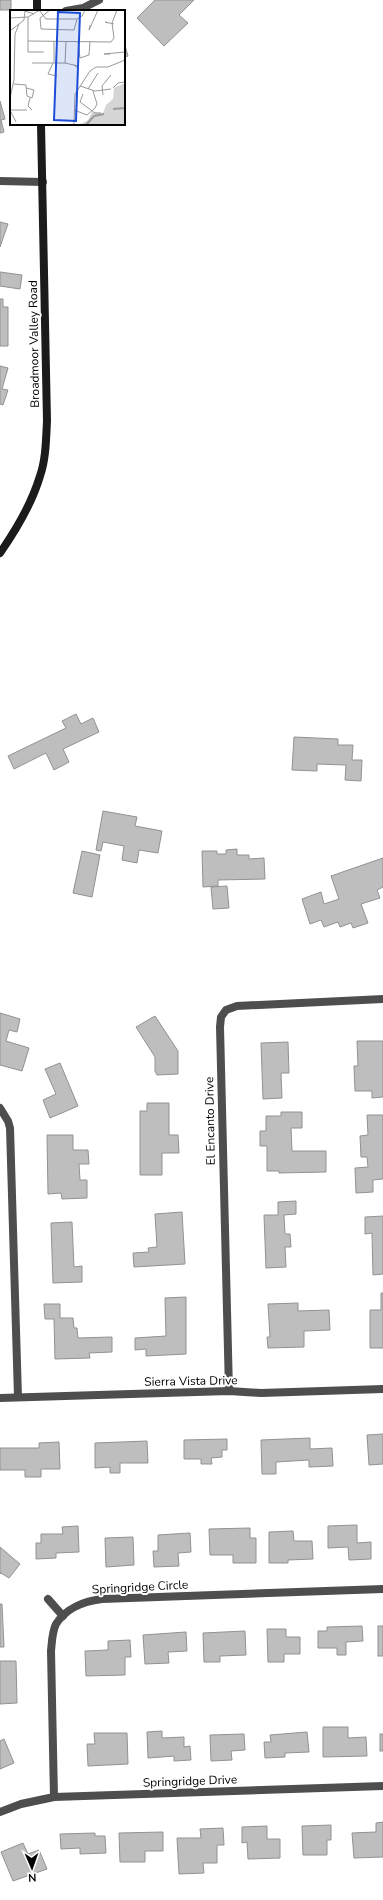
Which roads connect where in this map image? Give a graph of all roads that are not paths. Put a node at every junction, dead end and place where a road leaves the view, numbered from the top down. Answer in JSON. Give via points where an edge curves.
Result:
{"nodes":[{"id":1,"x":99,"y":0,"type":"edge"},
{"id":2,"x":72,"y":10,"type":"edge"},
{"id":3,"x":41,"y":125,"type":"edge"},
{"id":4,"x":0,"y":181,"type":"edge"},
{"id":5,"x":43,"y":182,"type":"junction"},
{"id":6,"x":0,"y":553,"type":"edge"},
{"id":7,"x":383,"y":999,"type":"edge"},
{"id":8,"x":0,"y":1108,"type":"edge"},
{"id":9,"x":383,"y":1389,"type":"edge"},
{"id":10,"x":229,"y":1391,"type":"junction"},
{"id":11,"x":18,"y":1397,"type":"junction"},
{"id":12,"x":0,"y":1398,"type":"edge"},
{"id":13,"x":383,"y":1589,"type":"edge"},
{"id":14,"x":48,"y":1600,"type":"dead end"},
{"id":15,"x":63,"y":1616,"type":"junction"},
{"id":16,"x":383,"y":1786,"type":"edge"},
{"id":17,"x":54,"y":1797,"type":"junction"},
{"id":18,"x":0,"y":1812,"type":"edge"}],
"edges":[{"from":1,"to":2,"type":"street","via":[[83,8]]},
{"from":3,"to":5,"type":"street","name":"Broadmoor Valley Road"},
{"from":4,"to":5,"type":"street"},
{"from":5,"to":6,"type":"street","name":"Broadmoor Valley Road","via":[[46,448],[41,476]]},
{"from":7,"to":10,"type":"street","name":"El Encanto Drive","via":[[237,1006],[226,1010],[222,1017],[220,1027]]},
{"from":8,"to":11,"type":"street","via":[[10,1128]]},
{"from":9,"to":10,"type":"street","name":"Sierra Vista Drive"},
{"from":10,"to":11,"type":"street","name":"Sierra Vista Drive"},
{"from":11,"to":12,"type":"street","name":"Sierra Vista Drive"},
{"from":13,"to":15,"type":"street","name":"Springridge Circle","via":[[102,1599],[89,1601]]},
{"from":14,"to":15,"type":"street"},
{"from":15,"to":17,"type":"street","name":"Springridge Circle","via":[[56,1624],[51,1651]]},
{"from":16,"to":17,"type":"street","name":"Springridge Drive"},
{"from":17,"to":18,"type":"street","name":"Springridge Drive","via":[[21,1804]]}]}
